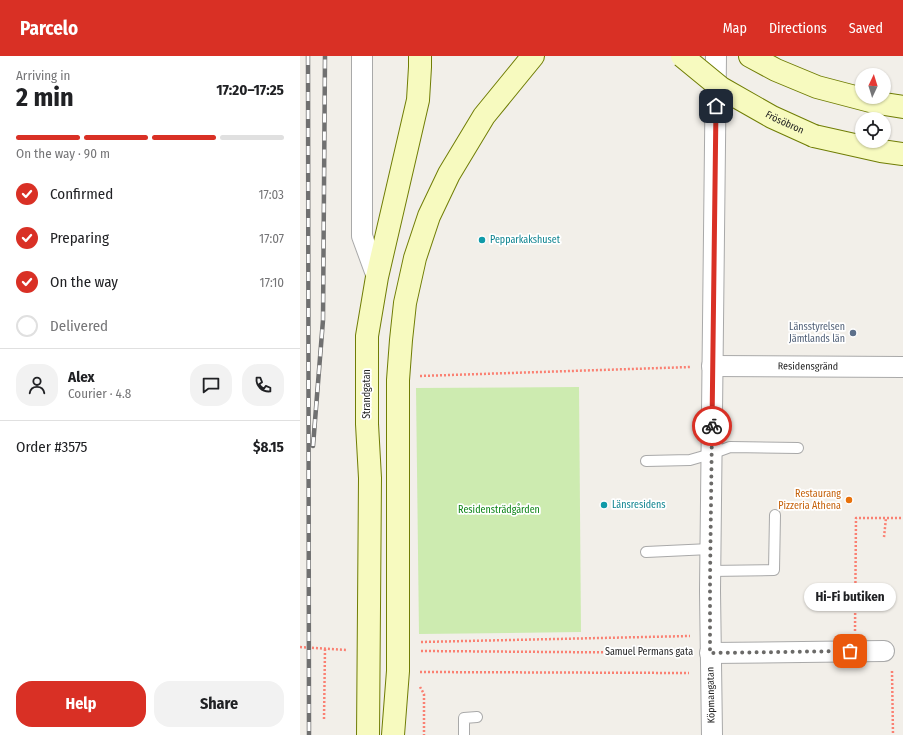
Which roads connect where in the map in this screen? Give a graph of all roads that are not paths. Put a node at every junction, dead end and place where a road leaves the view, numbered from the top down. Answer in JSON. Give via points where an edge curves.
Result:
{"nodes":[{"id":1,"x":362,"y":56,"type":"edge"},
{"id":2,"x":533,"y":56,"type":"edge"},
{"id":3,"x":682,"y":56,"type":"edge"},
{"id":4,"x":716,"y":56,"type":"edge"},
{"id":5,"x":750,"y":56,"type":"edge"},
{"id":6,"x":420,"y":62,"type":"edge"},
{"id":7,"x":903,"y":107,"type":"edge"},
{"id":8,"x":903,"y":154,"type":"edge"},
{"id":9,"x":377,"y":277,"type":"junction"},
{"id":10,"x":712,"y":366,"type":"junction"},
{"id":11,"x":903,"y":367,"type":"edge"},
{"id":12,"x":798,"y":448,"type":"dead end"},
{"id":13,"x":711,"y":454,"type":"junction"},
{"id":14,"x":646,"y":461,"type":"dead end"},
{"id":15,"x":775,"y":515,"type":"dead end"},
{"id":16,"x":710,"y":549,"type":"junction"},
{"id":17,"x":646,"y":552,"type":"dead end"},
{"id":18,"x":710,"y":572,"type":"junction"},
{"id":19,"x":884,"y":651,"type":"dead end"},
{"id":20,"x":710,"y":653,"type":"junction"},
{"id":21,"x":477,"y":717,"type":"dead end"},
{"id":22,"x":368,"y":735,"type":"edge"},
{"id":23,"x":393,"y":735,"type":"edge"},
{"id":24,"x":464,"y":735,"type":"edge"},
{"id":25,"x":712,"y":735,"type":"edge"}],
"edges":[{"from":1,"to":9,"type":"street","name":"Strandgatan","via":[[362,236]]},
{"from":2,"to":23,"type":"main road","via":[[484,116],[449,174],[429,216],[415,258],[405,302],[401,340],[407,378],[398,671]]},
{"from":3,"to":8,"type":"main road","name":"Frösöbron","bridge":true,"via":[[721,88],[772,117],[814,136]]},
{"from":4,"to":10,"type":"street","name":"Köpmangatan"},
{"from":5,"to":7,"type":"main road","via":[[817,87]]},
{"from":6,"to":9,"type":"main road","via":[[418,100]]},
{"from":9,"to":22,"type":"main road","name":"Strandgatan","via":[[367,336],[370,478]]},
{"from":10,"to":11,"type":"street","name":"Residensgränd"},
{"from":10,"to":13,"type":"street","name":"Köpmangatan"},
{"from":12,"to":13,"type":"lane","via":[[730,447]]},
{"from":13,"to":14,"type":"lane","via":[[690,460]]},
{"from":13,"to":16,"type":"street","name":"Köpmangatan"},
{"from":15,"to":18,"type":"lane","via":[[774,570]]},
{"from":16,"to":17,"type":"lane"},
{"from":16,"to":18,"type":"street","name":"Köpmangatan"},
{"from":18,"to":20,"type":"street","name":"Köpmangatan"},
{"from":19,"to":20,"type":"street"},
{"from":20,"to":25,"type":"street","name":"Köpmangatan"},
{"from":21,"to":24,"type":"lane","via":[[464,718]]}]}
